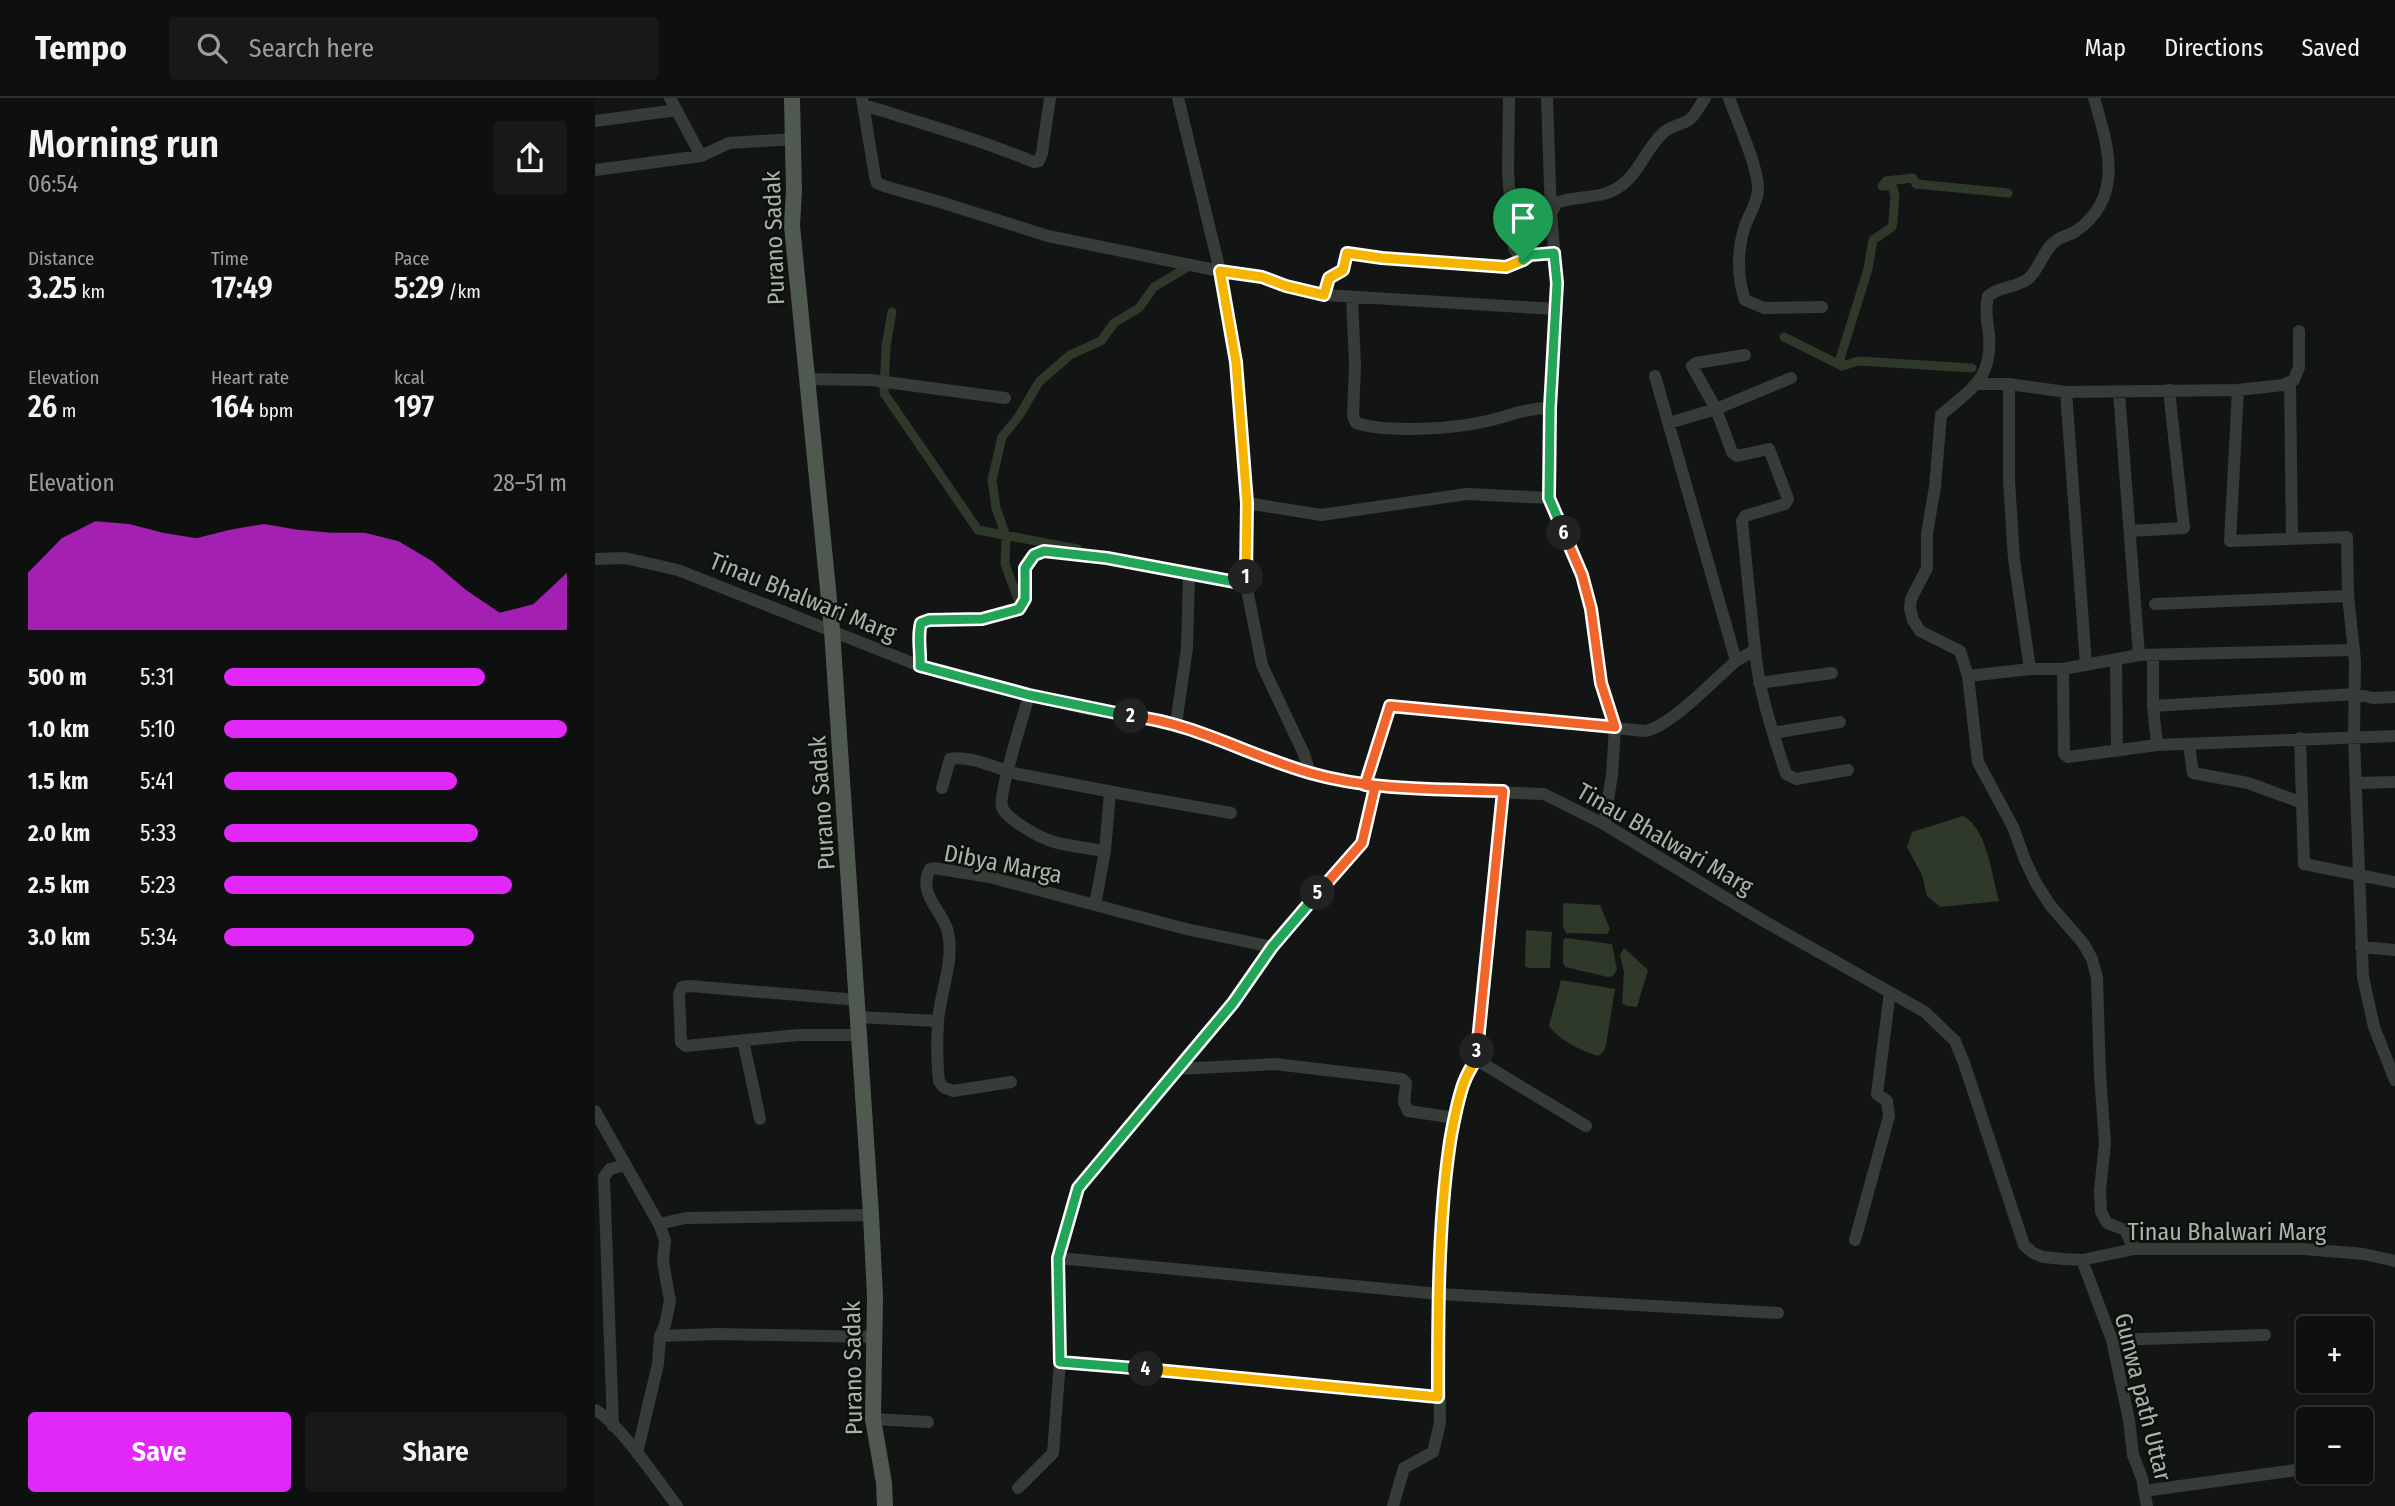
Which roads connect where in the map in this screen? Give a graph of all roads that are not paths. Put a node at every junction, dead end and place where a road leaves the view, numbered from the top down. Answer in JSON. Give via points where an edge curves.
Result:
{"nodes":[{"id":1,"x":670,"y":98,"type":"edge"},
{"id":2,"x":792,"y":98,"type":"edge"},
{"id":3,"x":1050,"y":98,"type":"edge"},
{"id":4,"x":1178,"y":98,"type":"edge"},
{"id":5,"x":1509,"y":98,"type":"edge"},
{"id":6,"x":1547,"y":98,"type":"edge"},
{"id":7,"x":1705,"y":98,"type":"edge"},
{"id":8,"x":1729,"y":98,"type":"edge"},
{"id":9,"x":2094,"y":98,"type":"edge"},
{"id":10,"x":863,"y":102,"type":"edge"},
{"id":11,"x":677,"y":110,"type":"junction"},
{"id":12,"x":595,"y":121,"type":"edge"},
{"id":13,"x":794,"y":139,"type":"junction"},
{"id":14,"x":701,"y":156,"type":"junction"},
{"id":15,"x":595,"y":170,"type":"edge"},
{"id":16,"x":1551,"y":214,"type":"junction"},
{"id":17,"x":1554,"y":253,"type":"junction"},
{"id":18,"x":1523,"y":260,"type":"junction"},
{"id":19,"x":1220,"y":271,"type":"junction"},
{"id":20,"x":1324,"y":295,"type":"junction"},
{"id":21,"x":1352,"y":298,"type":"junction"},
{"id":22,"x":1822,"y":307,"type":"dead end"},
{"id":23,"x":1555,"y":309,"type":"junction"},
{"id":24,"x":2299,"y":331,"type":"dead end"},
{"id":25,"x":1745,"y":355,"type":"dead end"},
{"id":26,"x":1655,"y":376,"type":"dead end"},
{"id":27,"x":1791,"y":378,"type":"dead end"},
{"id":28,"x":806,"y":379,"type":"junction"},
{"id":29,"x":2290,"y":382,"type":"junction"},
{"id":30,"x":1978,"y":384,"type":"junction"},
{"id":31,"x":2010,"y":384,"type":"junction"},
{"id":32,"x":2169,"y":390,"type":"junction"},
{"id":33,"x":2238,"y":390,"type":"junction"},
{"id":34,"x":2066,"y":392,"type":"junction"},
{"id":35,"x":2119,"y":392,"type":"junction"},
{"id":36,"x":1005,"y":398,"type":"dead end"},
{"id":37,"x":1550,"y":408,"type":"junction"},
{"id":38,"x":1716,"y":410,"type":"junction"},
{"id":39,"x":1669,"y":423,"type":"junction"},
{"id":40,"x":1549,"y":498,"type":"junction"},
{"id":41,"x":1247,"y":503,"type":"junction"},
{"id":42,"x":2130,"y":531,"type":"junction"},
{"id":43,"x":2292,"y":539,"type":"junction"},
{"id":44,"x":595,"y":559,"type":"edge"},
{"id":45,"x":1189,"y":575,"type":"junction"},
{"id":46,"x":1246,"y":584,"type":"junction"},
{"id":47,"x":2348,"y":596,"type":"junction"},
{"id":48,"x":2155,"y":604,"type":"dead end"},
{"id":49,"x":832,"y":630,"type":"junction"},
{"id":50,"x":1755,"y":650,"type":"junction"},
{"id":51,"x":2354,"y":650,"type":"junction"},
{"id":52,"x":2146,"y":655,"type":"junction"},
{"id":53,"x":2116,"y":659,"type":"junction"},
{"id":54,"x":1736,"y":661,"type":"junction"},
{"id":55,"x":2086,"y":665,"type":"junction"},
{"id":56,"x":920,"y":666,"type":"junction"},
{"id":57,"x":2063,"y":668,"type":"junction"},
{"id":58,"x":2030,"y":669,"type":"junction"},
{"id":59,"x":1832,"y":673,"type":"dead end"},
{"id":60,"x":1968,"y":676,"type":"junction"},
{"id":61,"x":1759,"y":684,"type":"junction"},
{"id":62,"x":2355,"y":694,"type":"junction"},
{"id":63,"x":1029,"y":695,"type":"junction"},
{"id":64,"x":2395,"y":697,"type":"edge"},
{"id":65,"x":2153,"y":706,"type":"junction"},
{"id":66,"x":1840,"y":722,"type":"dead end"},
{"id":67,"x":1176,"y":724,"type":"junction"},
{"id":68,"x":1615,"y":727,"type":"junction"},
{"id":69,"x":1773,"y":733,"type":"junction"},
{"id":70,"x":2395,"y":736,"type":"edge"},
{"id":71,"x":2300,"y":738,"type":"junction"},
{"id":72,"x":2354,"y":738,"type":"junction"},
{"id":73,"x":2157,"y":745,"type":"junction"},
{"id":74,"x":2189,"y":745,"type":"junction"},
{"id":75,"x":2117,"y":751,"type":"junction"},
{"id":76,"x":1848,"y":770,"type":"dead end"},
{"id":77,"x":1007,"y":771,"type":"junction"},
{"id":78,"x":1310,"y":773,"type":"junction"},
{"id":79,"x":2395,"y":782,"type":"edge"},
{"id":80,"x":2356,"y":783,"type":"junction"},
{"id":81,"x":1370,"y":786,"type":"junction"},
{"id":82,"x":942,"y":788,"type":"dead end"},
{"id":83,"x":1503,"y":791,"type":"junction"},
{"id":84,"x":1110,"y":792,"type":"junction"},
{"id":85,"x":2301,"y":802,"type":"junction"},
{"id":86,"x":1231,"y":813,"type":"dead end"},
{"id":87,"x":1604,"y":824,"type":"junction"},
{"id":88,"x":1105,"y":851,"type":"junction"},
{"id":89,"x":2360,"y":876,"type":"junction"},
{"id":90,"x":2395,"y":882,"type":"edge"},
{"id":91,"x":1095,"y":905,"type":"junction"},
{"id":92,"x":1272,"y":947,"type":"junction"},
{"id":93,"x":2361,"y":947,"type":"junction"},
{"id":94,"x":2395,"y":950,"type":"edge"},
{"id":95,"x":1890,"y":992,"type":"junction"},
{"id":96,"x":858,"y":1009,"type":"junction"},
{"id":97,"x":938,"y":1021,"type":"junction"},
{"id":98,"x":859,"y":1035,"type":"junction"},
{"id":99,"x":743,"y":1041,"type":"junction"},
{"id":100,"x":1477,"y":1060,"type":"junction"},
{"id":101,"x":1177,"y":1069,"type":"junction"},
{"id":102,"x":2395,"y":1080,"type":"edge"},
{"id":103,"x":1011,"y":1082,"type":"dead end"},
{"id":104,"x":595,"y":1111,"type":"edge"},
{"id":105,"x":1456,"y":1118,"type":"junction"},
{"id":106,"x":760,"y":1119,"type":"dead end"},
{"id":107,"x":1586,"y":1126,"type":"dead end"},
{"id":108,"x":626,"y":1166,"type":"junction"},
{"id":109,"x":871,"y":1215,"type":"junction"},
{"id":110,"x":659,"y":1224,"type":"junction"},
{"id":111,"x":1855,"y":1240,"type":"dead end"},
{"id":112,"x":2134,"y":1249,"type":"junction"},
{"id":113,"x":1058,"y":1258,"type":"junction"},
{"id":114,"x":2082,"y":1260,"type":"junction"},
{"id":115,"x":2395,"y":1261,"type":"edge"},
{"id":116,"x":1439,"y":1294,"type":"junction"},
{"id":117,"x":1778,"y":1313,"type":"dead end"},
{"id":118,"x":660,"y":1335,"type":"junction"},
{"id":119,"x":2266,"y":1335,"type":"dead end"},
{"id":120,"x":873,"y":1337,"type":"junction"},
{"id":121,"x":2112,"y":1340,"type":"junction"},
{"id":122,"x":1060,"y":1362,"type":"junction"},
{"id":123,"x":1438,"y":1397,"type":"junction"},
{"id":124,"x":595,"y":1410,"type":"edge"},
{"id":125,"x":873,"y":1419,"type":"junction"},
{"id":126,"x":928,"y":1422,"type":"dead end"},
{"id":127,"x":613,"y":1426,"type":"junction"},
{"id":128,"x":637,"y":1453,"type":"junction"},
{"id":129,"x":2296,"y":1470,"type":"dead end"},
{"id":130,"x":1018,"y":1488,"type":"dead end"},
{"id":131,"x":2144,"y":1491,"type":"junction"},
{"id":132,"x":677,"y":1506,"type":"edge"},
{"id":133,"x":885,"y":1506,"type":"edge"},
{"id":134,"x":1393,"y":1506,"type":"edge"},
{"id":135,"x":2147,"y":1506,"type":"edge"}],
"edges":[{"from":1,"to":11,"type":"street"},
{"from":2,"to":13,"type":"main road","name":"Purano Sadak"},
{"from":3,"to":10,"type":"street","via":[[1042,153],[1034,162]]},
{"from":4,"to":19,"type":"street"},
{"from":5,"to":18,"type":"street","via":[[1514,249]]},
{"from":6,"to":16,"type":"street"},
{"from":7,"to":16,"type":"street","via":[[1691,119],[1666,130],[1618,188],[1596,197],[1556,202]]},
{"from":8,"to":22,"type":"street","via":[[1758,191],[1741,244],[1740,287],[1745,300],[1764,307]]},
{"from":9,"to":30,"type":"street","via":[[2110,175],[2106,196],[2076,232],[2056,240],[2027,280],[1988,296],[1988,354]]},
{"from":10,"to":19,"type":"street","via":[[877,183],[1048,236]]},
{"from":11,"to":12,"type":"street"},
{"from":11,"to":14,"type":"street"},
{"from":13,"to":14,"type":"street","via":[[729,143]]},
{"from":13,"to":28,"type":"main road","name":"Purano Sadak","via":[[792,226]]},
{"from":14,"to":15,"type":"street"},
{"from":16,"to":17,"type":"street"},
{"from":17,"to":18,"type":"street"},
{"from":17,"to":23,"type":"street"},
{"from":18,"to":20,"type":"street","via":[[1506,267],[1347,253],[1343,270],[1329,278]]},
{"from":19,"to":20,"type":"street","via":[[1262,277]]},
{"from":19,"to":41,"type":"street","via":[[1236,362]]},
{"from":20,"to":21,"type":"street"},
{"from":21,"to":23,"type":"street"},
{"from":21,"to":37,"type":"street","via":[[1356,423],[1461,426],[1524,409]]},
{"from":23,"to":37,"type":"street"},
{"from":24,"to":29,"type":"street","via":[[2299,367]]},
{"from":25,"to":38,"type":"street","via":[[1693,364]]},
{"from":26,"to":39,"type":"street"},
{"from":27,"to":38,"type":"street"},
{"from":28,"to":36,"type":"street","via":[[871,380]]},
{"from":28,"to":49,"type":"main road","name":"Purano Sadak"},
{"from":29,"to":33,"type":"street"},
{"from":29,"to":43,"type":"street"},
{"from":30,"to":31,"type":"street"},
{"from":30,"to":60,"type":"street","via":[[1941,415],[1927,568],[1911,599],[1913,620],[1920,631],[1960,651]]},
{"from":31,"to":34,"type":"street"},
{"from":31,"to":58,"type":"street","via":[[2014,559]]},
{"from":32,"to":33,"type":"street"},
{"from":32,"to":35,"type":"street"},
{"from":32,"to":42,"type":"street","via":[[2184,528]]},
{"from":33,"to":43,"type":"street","via":[[2230,541]]},
{"from":34,"to":35,"type":"street"},
{"from":34,"to":55,"type":"street"},
{"from":35,"to":42,"type":"street"},
{"from":37,"to":40,"type":"street"},
{"from":38,"to":39,"type":"street"},
{"from":38,"to":50,"type":"street","via":[[1734,455],[1769,449],[1788,499],[1742,521]]},
{"from":39,"to":54,"type":"street"},
{"from":40,"to":41,"type":"street","via":[[1467,494],[1321,515]]},
{"from":40,"to":68,"type":"street","via":[[1582,575],[1601,683]]},
{"from":41,"to":46,"type":"street"},
{"from":42,"to":52,"type":"street"},
{"from":43,"to":47,"type":"street","via":[[2347,537]]},
{"from":44,"to":49,"type":"street","name":"Tinau Bhalwari Marg","via":[[625,558],[678,570]]},
{"from":45,"to":46,"type":"street"},
{"from":45,"to":56,"type":"street","via":[[1107,558],[1039,552],[1025,568],[1025,599],[1019,609],[982,619],[921,623]]},
{"from":45,"to":67,"type":"street","via":[[1187,648]]},
{"from":46,"to":78,"type":"street","via":[[1262,665]]},
{"from":47,"to":48,"type":"street"},
{"from":47,"to":51,"type":"street"},
{"from":49,"to":56,"type":"street","name":"Tinau Bhalwari Marg"},
{"from":49,"to":96,"type":"main road","name":"Purano Sadak"},
{"from":50,"to":54,"type":"street"},
{"from":50,"to":61,"type":"street"},
{"from":51,"to":52,"type":"street"},
{"from":51,"to":62,"type":"street"},
{"from":52,"to":53,"type":"street"},
{"from":52,"to":65,"type":"street"},
{"from":53,"to":55,"type":"street"},
{"from":53,"to":75,"type":"street"},
{"from":54,"to":68,"type":"street","via":[[1653,729]]},
{"from":55,"to":57,"type":"street"},
{"from":56,"to":63,"type":"street","name":"Tinau Bhalwari Marg"},
{"from":57,"to":58,"type":"street"},
{"from":57,"to":75,"type":"street","via":[[2065,755]]},
{"from":58,"to":60,"type":"street"},
{"from":59,"to":61,"type":"street"},
{"from":60,"to":112,"type":"street","via":[[1978,762],[2014,827],[2036,883],[2083,943],[2095,968],[2105,1124],[2101,1212],[2107,1223],[2125,1230]]},
{"from":61,"to":69,"type":"street"},
{"from":62,"to":64,"type":"street"},
{"from":62,"to":65,"type":"street"},
{"from":62,"to":72,"type":"street"},
{"from":63,"to":67,"type":"street","name":"Tinau Bhalwari Marg"},
{"from":63,"to":77,"type":"street"},
{"from":65,"to":73,"type":"street"},
{"from":66,"to":69,"type":"street"},
{"from":67,"to":78,"type":"street","name":"Tinau Bhalwari Marg"},
{"from":68,"to":81,"type":"street","via":[[1390,706]]},
{"from":68,"to":87,"type":"street"},
{"from":69,"to":76,"type":"street","via":[[1789,777]]},
{"from":70,"to":72,"type":"street"},
{"from":71,"to":72,"type":"street"},
{"from":71,"to":74,"type":"street"},
{"from":71,"to":85,"type":"street"},
{"from":72,"to":80,"type":"street"},
{"from":73,"to":74,"type":"street"},
{"from":73,"to":75,"type":"street"},
{"from":74,"to":85,"type":"street","via":[[2193,774],[2248,783]]},
{"from":77,"to":82,"type":"street","via":[[950,759]]},
{"from":77,"to":84,"type":"street"},
{"from":77,"to":88,"type":"street","via":[[1001,803],[1008,817],[1049,841]]},
{"from":78,"to":81,"type":"street","name":"Tinau Bhalwari Marg"},
{"from":79,"to":80,"type":"street"},
{"from":80,"to":89,"type":"street"},
{"from":81,"to":83,"type":"street","name":"Tinau Bhalwari Marg"},
{"from":81,"to":92,"type":"street","via":[[1362,843]]},
{"from":83,"to":87,"type":"street","name":"Tinau Bhalwari Marg","via":[[1544,794]]},
{"from":83,"to":100,"type":"street"},
{"from":84,"to":86,"type":"street"},
{"from":84,"to":88,"type":"street"},
{"from":85,"to":89,"type":"street","via":[[2304,864]]},
{"from":87,"to":95,"type":"street","name":"Tinau Bhalwari Marg"},
{"from":88,"to":91,"type":"street"},
{"from":89,"to":90,"type":"street"},
{"from":89,"to":93,"type":"street"},
{"from":91,"to":92,"type":"street","name":"Dibya Marga"},
{"from":91,"to":97,"type":"street","name":"Dibya Marga","via":[[989,877],[930,869],[928,892],[947,929],[949,950]]},
{"from":92,"to":101,"type":"street","via":[[1233,1003]]},
{"from":93,"to":94,"type":"street"},
{"from":93,"to":102,"type":"street","via":[[2367,1001]]},
{"from":95,"to":111,"type":"street","via":[[1877,1094],[1887,1101],[1889,1116]]},
{"from":95,"to":114,"type":"street","name":"Tinau Bhalwari Marg","via":[[1925,1012],[1955,1041],[2024,1245],[2043,1256]]},
{"from":96,"to":97,"type":"street"},
{"from":96,"to":98,"type":"main road","name":"Purano Sadak"},
{"from":96,"to":99,"type":"street","via":[[682,987],[681,1042],[685,1046]]},
{"from":97,"to":103,"type":"street","name":"Dibya Marga","via":[[938,1073],[943,1087],[953,1091]]},
{"from":98,"to":99,"type":"street"},
{"from":98,"to":109,"type":"main road","name":"Purano Sadak"},
{"from":99,"to":106,"type":"street"},
{"from":100,"to":105,"type":"street","via":[[1464,1081]]},
{"from":100,"to":107,"type":"street"},
{"from":101,"to":105,"type":"street","via":[[1275,1064],[1402,1079],[1408,1111]]},
{"from":101,"to":113,"type":"street","via":[[1078,1188]]},
{"from":104,"to":108,"type":"street"},
{"from":105,"to":116,"type":"street","via":[[1446,1171]]},
{"from":108,"to":110,"type":"street"},
{"from":108,"to":127,"type":"street","via":[[610,1169],[604,1177]]},
{"from":109,"to":110,"type":"street","via":[[686,1218]]},
{"from":109,"to":120,"type":"main road","name":"Purano Sadak"},
{"from":110,"to":118,"type":"street","via":[[665,1240],[663,1262],[670,1297]]},
{"from":112,"to":114,"type":"street","name":"Tinau Bhalwari Marg"},
{"from":112,"to":115,"type":"street","name":"Tinau Bhalwari Marg","via":[[2304,1249]]},
{"from":113,"to":116,"type":"street"},
{"from":113,"to":122,"type":"street"},
{"from":114,"to":121,"type":"street","name":"Gunwa path Uttar"},
{"from":116,"to":117,"type":"street"},
{"from":116,"to":123,"type":"street"},
{"from":118,"to":120,"type":"street"},
{"from":118,"to":128,"type":"street","via":[[658,1364]]},
{"from":119,"to":121,"type":"street"},
{"from":120,"to":125,"type":"main road","name":"Purano Sadak"},
{"from":121,"to":131,"type":"street","name":"Gunwa path Uttar"},
{"from":122,"to":123,"type":"street"},
{"from":122,"to":130,"type":"street","via":[[1052,1453]]},
{"from":123,"to":134,"type":"street","via":[[1440,1423],[1433,1452],[1404,1468]]},
{"from":124,"to":127,"type":"street"},
{"from":125,"to":126,"type":"street"},
{"from":125,"to":133,"type":"main road","name":"Purano Sadak"},
{"from":127,"to":128,"type":"street"},
{"from":128,"to":132,"type":"street"},
{"from":129,"to":131,"type":"street"},
{"from":131,"to":135,"type":"street","name":"Gunwa path Uttar"}]}
